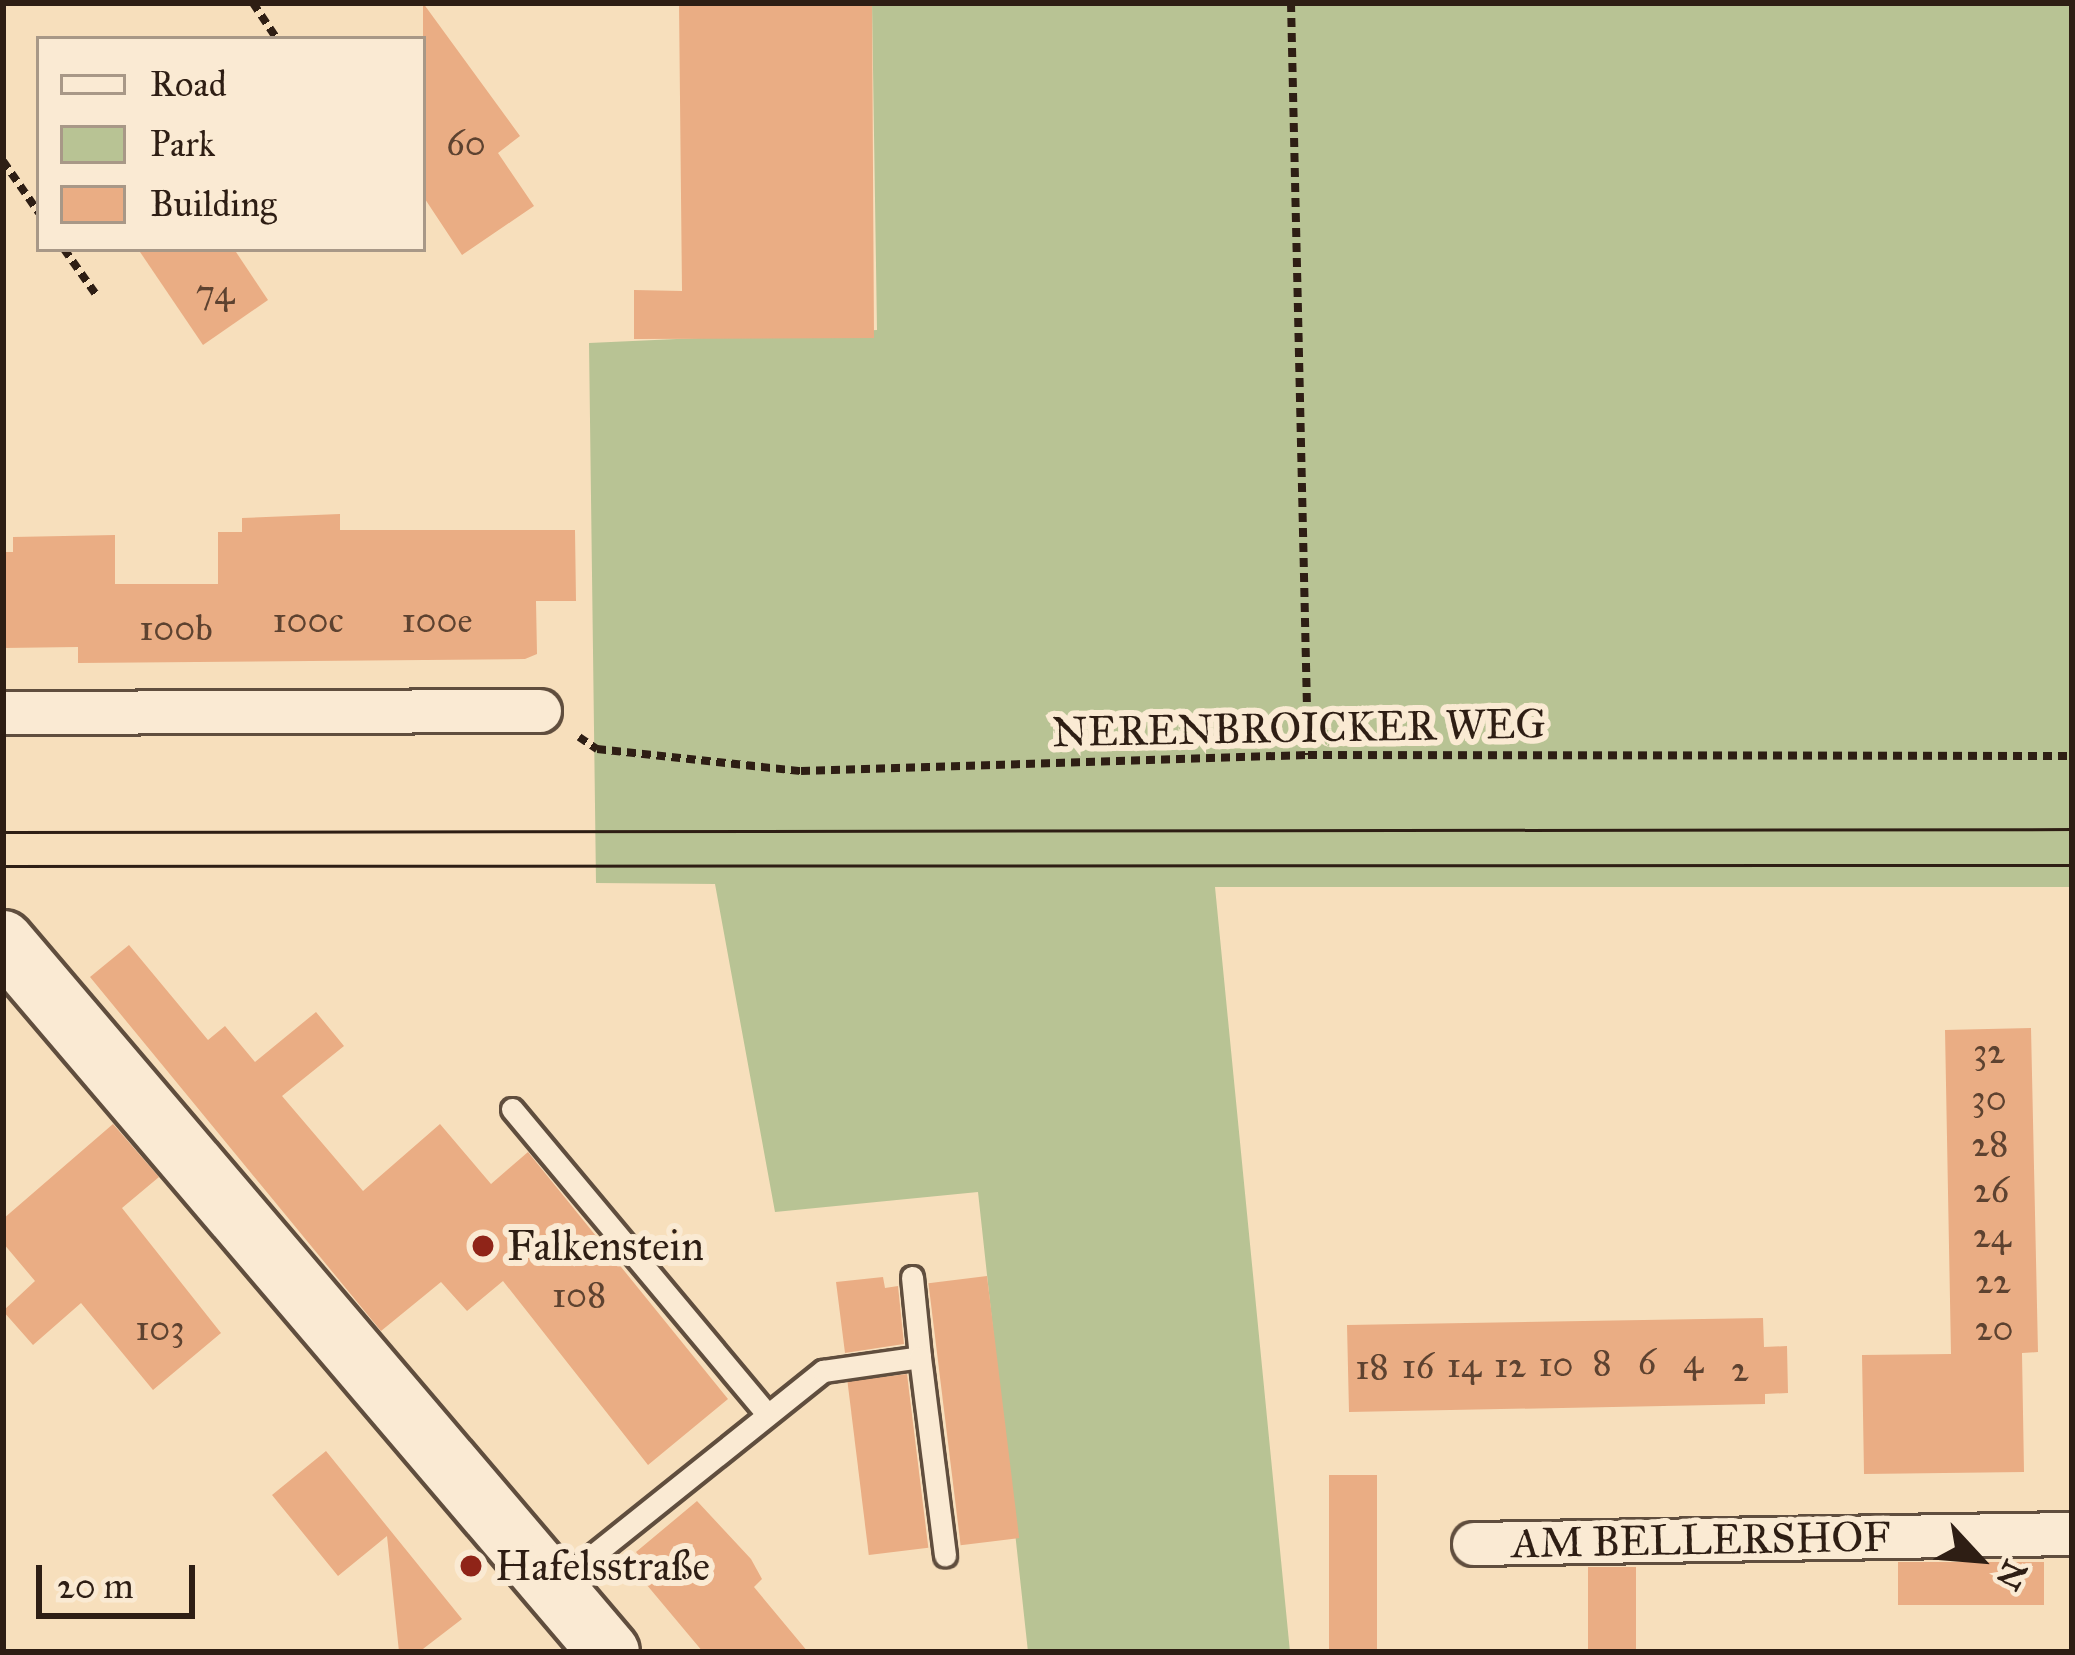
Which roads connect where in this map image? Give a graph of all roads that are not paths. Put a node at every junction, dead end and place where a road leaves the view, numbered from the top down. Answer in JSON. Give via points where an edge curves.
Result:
{"nodes":[{"id":1,"x":540,"y":711,"type":"road end"},
{"id":2,"x":3,"y":712,"type":"edge"},
{"id":3,"x":3,"y":941,"type":"edge"},
{"id":4,"x":512,"y":1109,"type":"dead end"},
{"id":5,"x":912,"y":1277,"type":"dead end"},
{"id":6,"x":920,"y":1357,"type":"junction"},
{"id":7,"x":767,"y":1414,"type":"junction"},
{"id":8,"x":2072,"y":1534,"type":"edge"},
{"id":9,"x":1474,"y":1544,"type":"dead end"},
{"id":10,"x":945,"y":1555,"type":"dead end"},
{"id":11,"x":552,"y":1588,"type":"junction"},
{"id":12,"x":609,"y":1652,"type":"edge"}],
"edges":[{"from":1,"to":2,"type":"street"},
{"from":3,"to":11,"type":"main road"},
{"from":4,"to":7,"type":"lane"},
{"from":5,"to":6,"type":"lane"},
{"from":6,"to":7,"type":"lane","via":[[823,1371]]},
{"from":6,"to":10,"type":"lane"},
{"from":7,"to":11,"type":"lane"},
{"from":8,"to":9,"type":"street","name":"AM BELLERSHOF"},
{"from":11,"to":12,"type":"main road"}]}
